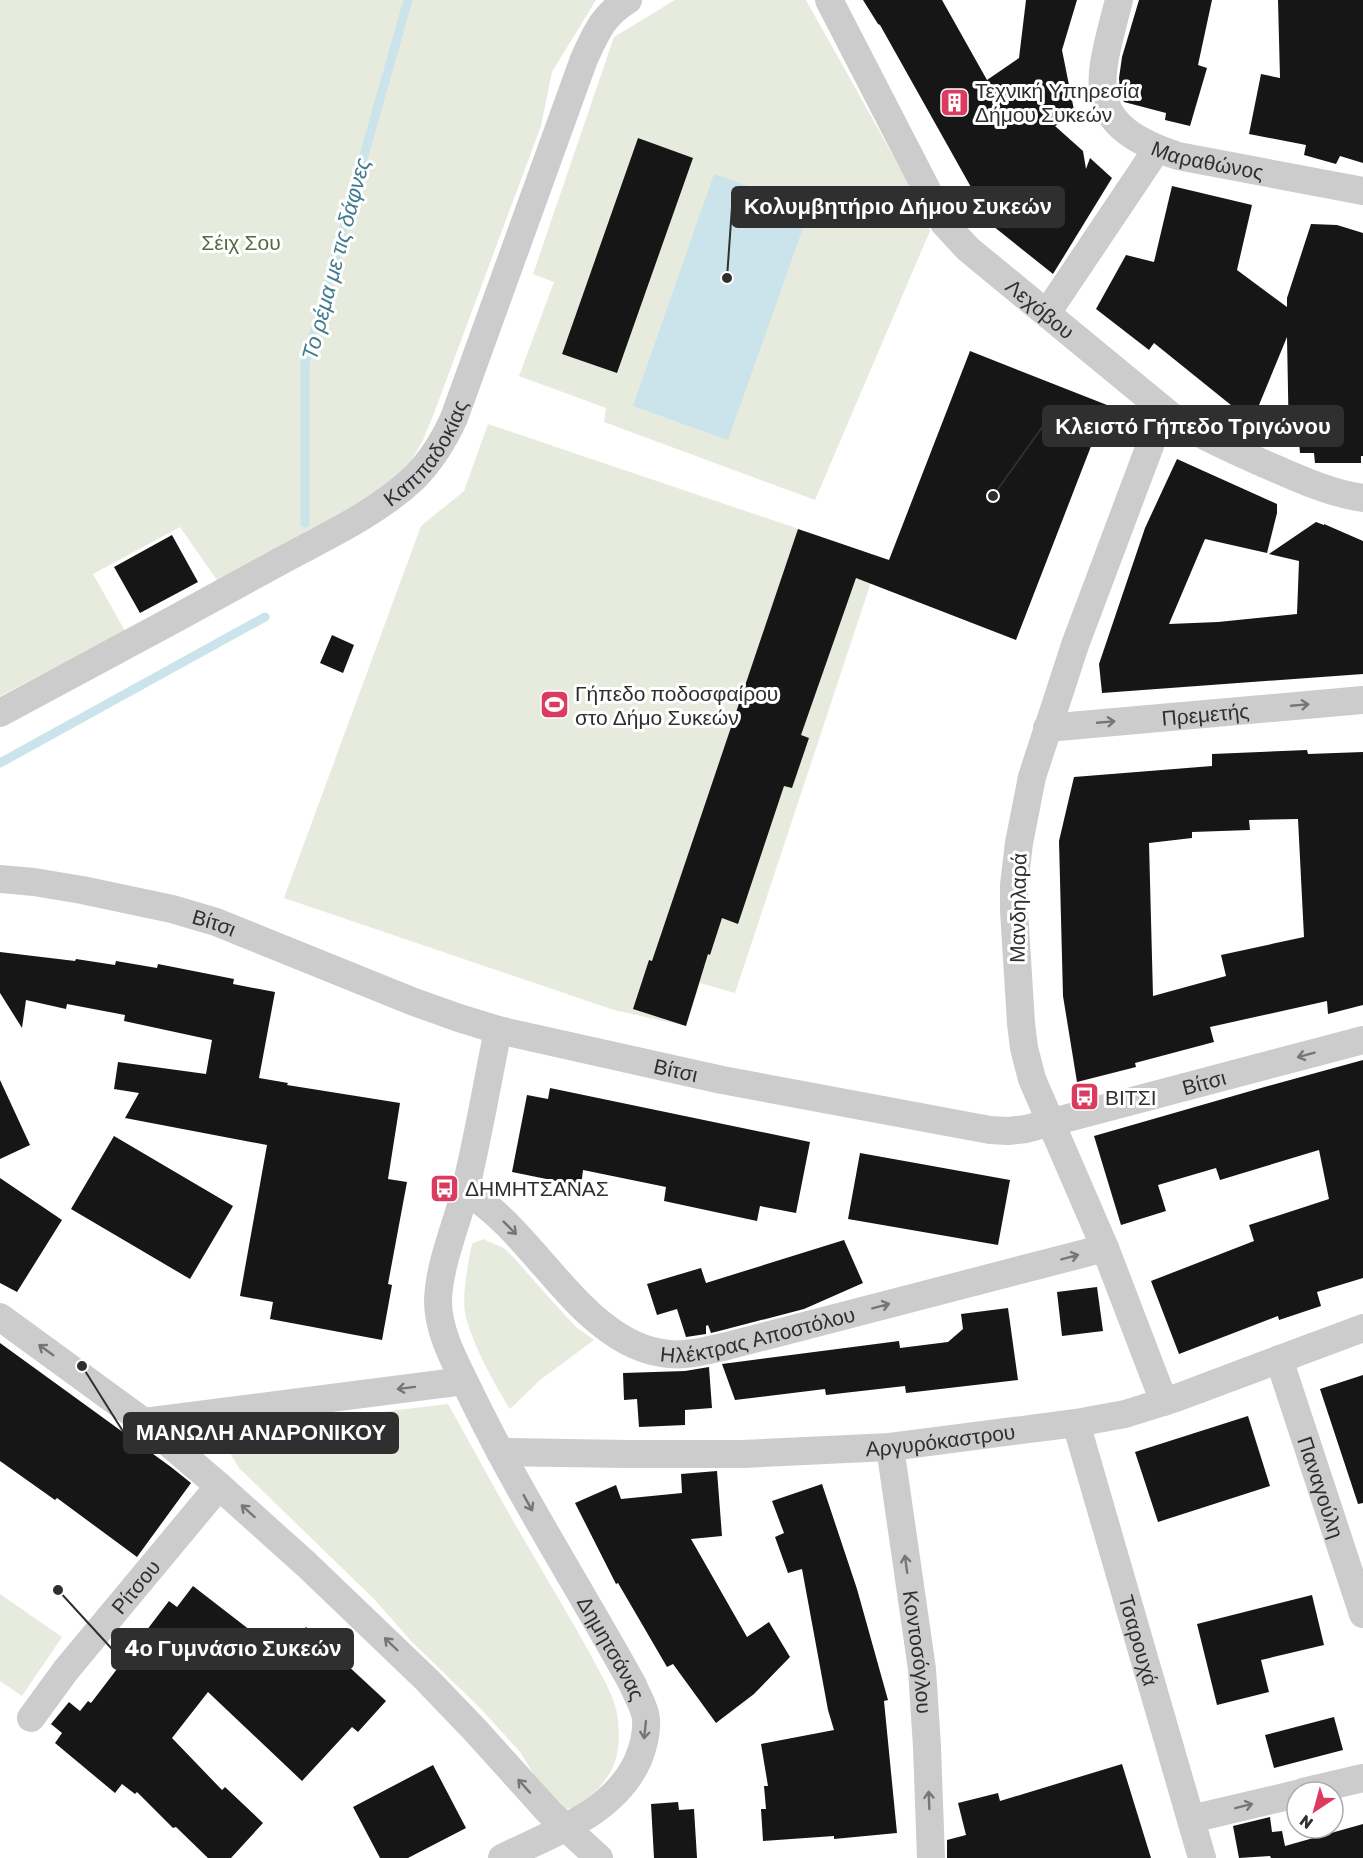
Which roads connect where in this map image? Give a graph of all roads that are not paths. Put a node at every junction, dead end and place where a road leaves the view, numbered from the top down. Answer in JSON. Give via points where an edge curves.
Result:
{"nodes":[{"id":1,"x":628,"y":0,"type":"edge"},
{"id":2,"x":829,"y":0,"type":"edge"},
{"id":3,"x":1119,"y":0,"type":"edge"},
{"id":4,"x":1157,"y":149,"type":"junction"},
{"id":5,"x":1363,"y":191,"type":"edge"},
{"id":6,"x":1047,"y":313,"type":"junction"},
{"id":7,"x":1163,"y":411,"type":"junction"},
{"id":8,"x":1363,"y":498,"type":"edge"},
{"id":9,"x":1363,"y":700,"type":"edge"},
{"id":10,"x":0,"y":713,"type":"edge"},
{"id":11,"x":1047,"y":728,"type":"junction"},
{"id":12,"x":0,"y":879,"type":"edge"},
{"id":13,"x":498,"y":1030,"type":"junction"},
{"id":14,"x":1363,"y":1040,"type":"edge"},
{"id":15,"x":1051,"y":1123,"type":"junction"},
{"id":16,"x":465,"y":1191,"type":"junction"},
{"id":17,"x":1105,"y":1248,"type":"junction"},
{"id":18,"x":0,"y":1317,"type":"edge"},
{"id":19,"x":1363,"y":1328,"type":"edge"},
{"id":20,"x":1279,"y":1359,"type":"junction"},
{"id":21,"x":464,"y":1381,"type":"junction"},
{"id":22,"x":1164,"y":1402,"type":"junction"},
{"id":23,"x":144,"y":1422,"type":"junction"},
{"id":24,"x":1076,"y":1423,"type":"junction"},
{"id":25,"x":890,"y":1447,"type":"junction"},
{"id":26,"x":500,"y":1452,"type":"junction"},
{"id":27,"x":219,"y":1486,"type":"junction"},
{"id":28,"x":1363,"y":1614,"type":"edge"},
{"id":29,"x":31,"y":1718,"type":"dead end"},
{"id":30,"x":1363,"y":1778,"type":"edge"},
{"id":31,"x":1345,"y":1782,"type":"edge"},
{"id":32,"x":1285,"y":1797,"type":"edge"},
{"id":33,"x":1191,"y":1819,"type":"junction"},
{"id":34,"x":564,"y":1828,"type":"junction"},
{"id":35,"x":507,"y":1857,"type":"edge"},
{"id":36,"x":599,"y":1858,"type":"edge"},
{"id":37,"x":931,"y":1858,"type":"edge"},
{"id":38,"x":1202,"y":1858,"type":"edge"}],
"edges":[{"from":1,"to":10,"type":"street","name":"Καππαδοκίας","via":[[606,18],[584,59],[454,418],[430,460],[396,493],[328,536]]},
{"from":2,"to":6,"type":"street","name":"Λεχόβου","via":[[944,223],[968,249]]},
{"from":3,"to":4,"type":"street","name":"Μαραθώνος","via":[[1102,74],[1105,104],[1125,130]]},
{"from":4,"to":5,"type":"street","name":"Μαραθώνος"},
{"from":4,"to":6,"type":"street"},
{"from":6,"to":7,"type":"street","name":"Λεχόβου"},
{"from":7,"to":8,"type":"street","name":"Λεχόβου","via":[[1211,440],[1308,483]]},
{"from":7,"to":11,"type":"street","name":"Μανδηλαρά"},
{"from":11,"to":9,"type":"street","name":"Πρεμετής","one_way":true},
{"from":11,"to":15,"type":"street","name":"Μανδηλαρά","via":[[1024,812],[1014,911],[1024,1048]]},
{"from":12,"to":13,"type":"street","name":"Βίτσι","via":[[82,890],[216,922],[414,1002]]},
{"from":13,"to":15,"type":"street","name":"Βίτσι","via":[[722,1080],[974,1128],[1018,1130]]},
{"from":13,"to":16,"type":"street","name":"Δημητσάνας"},
{"from":14,"to":15,"type":"street","name":"Βίτσι","one_way":true},
{"from":15,"to":17,"type":"street","name":"Μανδηλαρά"},
{"from":16,"to":17,"type":"street","name":"Ηλέκτρας Αποστόλου","one_way":true,"via":[[486,1204],[601,1324],[638,1346],[668,1354],[728,1346]]},
{"from":16,"to":21,"type":"street","name":"Δημητσάνας","via":[[438,1300],[441,1326]]},
{"from":17,"to":22,"type":"street","name":"Μανδηλαρά"},
{"from":23,"to":18,"type":"street","one_way":true},
{"from":19,"to":20,"type":"street","name":"Αργυρόκαστρου"},
{"from":20,"to":22,"type":"street","name":"Αργυρόκαστρου"},
{"from":20,"to":28,"type":"street","name":"Παναγούλη"},
{"from":21,"to":23,"type":"street","one_way":true},
{"from":21,"to":26,"type":"street","name":"Δημητσάνας"},
{"from":22,"to":24,"type":"street","name":"Αργυρόκαστρου"},
{"from":23,"to":27,"type":"street"},
{"from":24,"to":25,"type":"street","name":"Αργυρόκαστρου"},
{"from":24,"to":33,"type":"street","name":"Τσαρουχά"},
{"from":25,"to":26,"type":"street","name":"Αργυρόκαστρου","via":[[732,1454]]},
{"from":37,"to":25,"type":"street","name":"Κοντοσόγλου","one_way":true,"via":[[922,1669]]},
{"from":26,"to":34,"type":"street","name":"Δημητσάνας","one_way":true,"via":[[633,1685],[645,1717],[642,1748],[625,1781],[609,1799]]},
{"from":27,"to":29,"type":"street","name":"Ρίτσου","via":[[66,1670]]},
{"from":34,"to":27,"type":"street","one_way":true,"via":[[427,1680]]},
{"from":30,"to":31,"type":"street"},
{"from":33,"to":32,"type":"street","one_way":true},
{"from":33,"to":38,"type":"street","name":"Τσαρουχά"},
{"from":34,"to":35,"type":"street","name":"Δημητσάνας"},
{"from":34,"to":36,"type":"street"}]}
